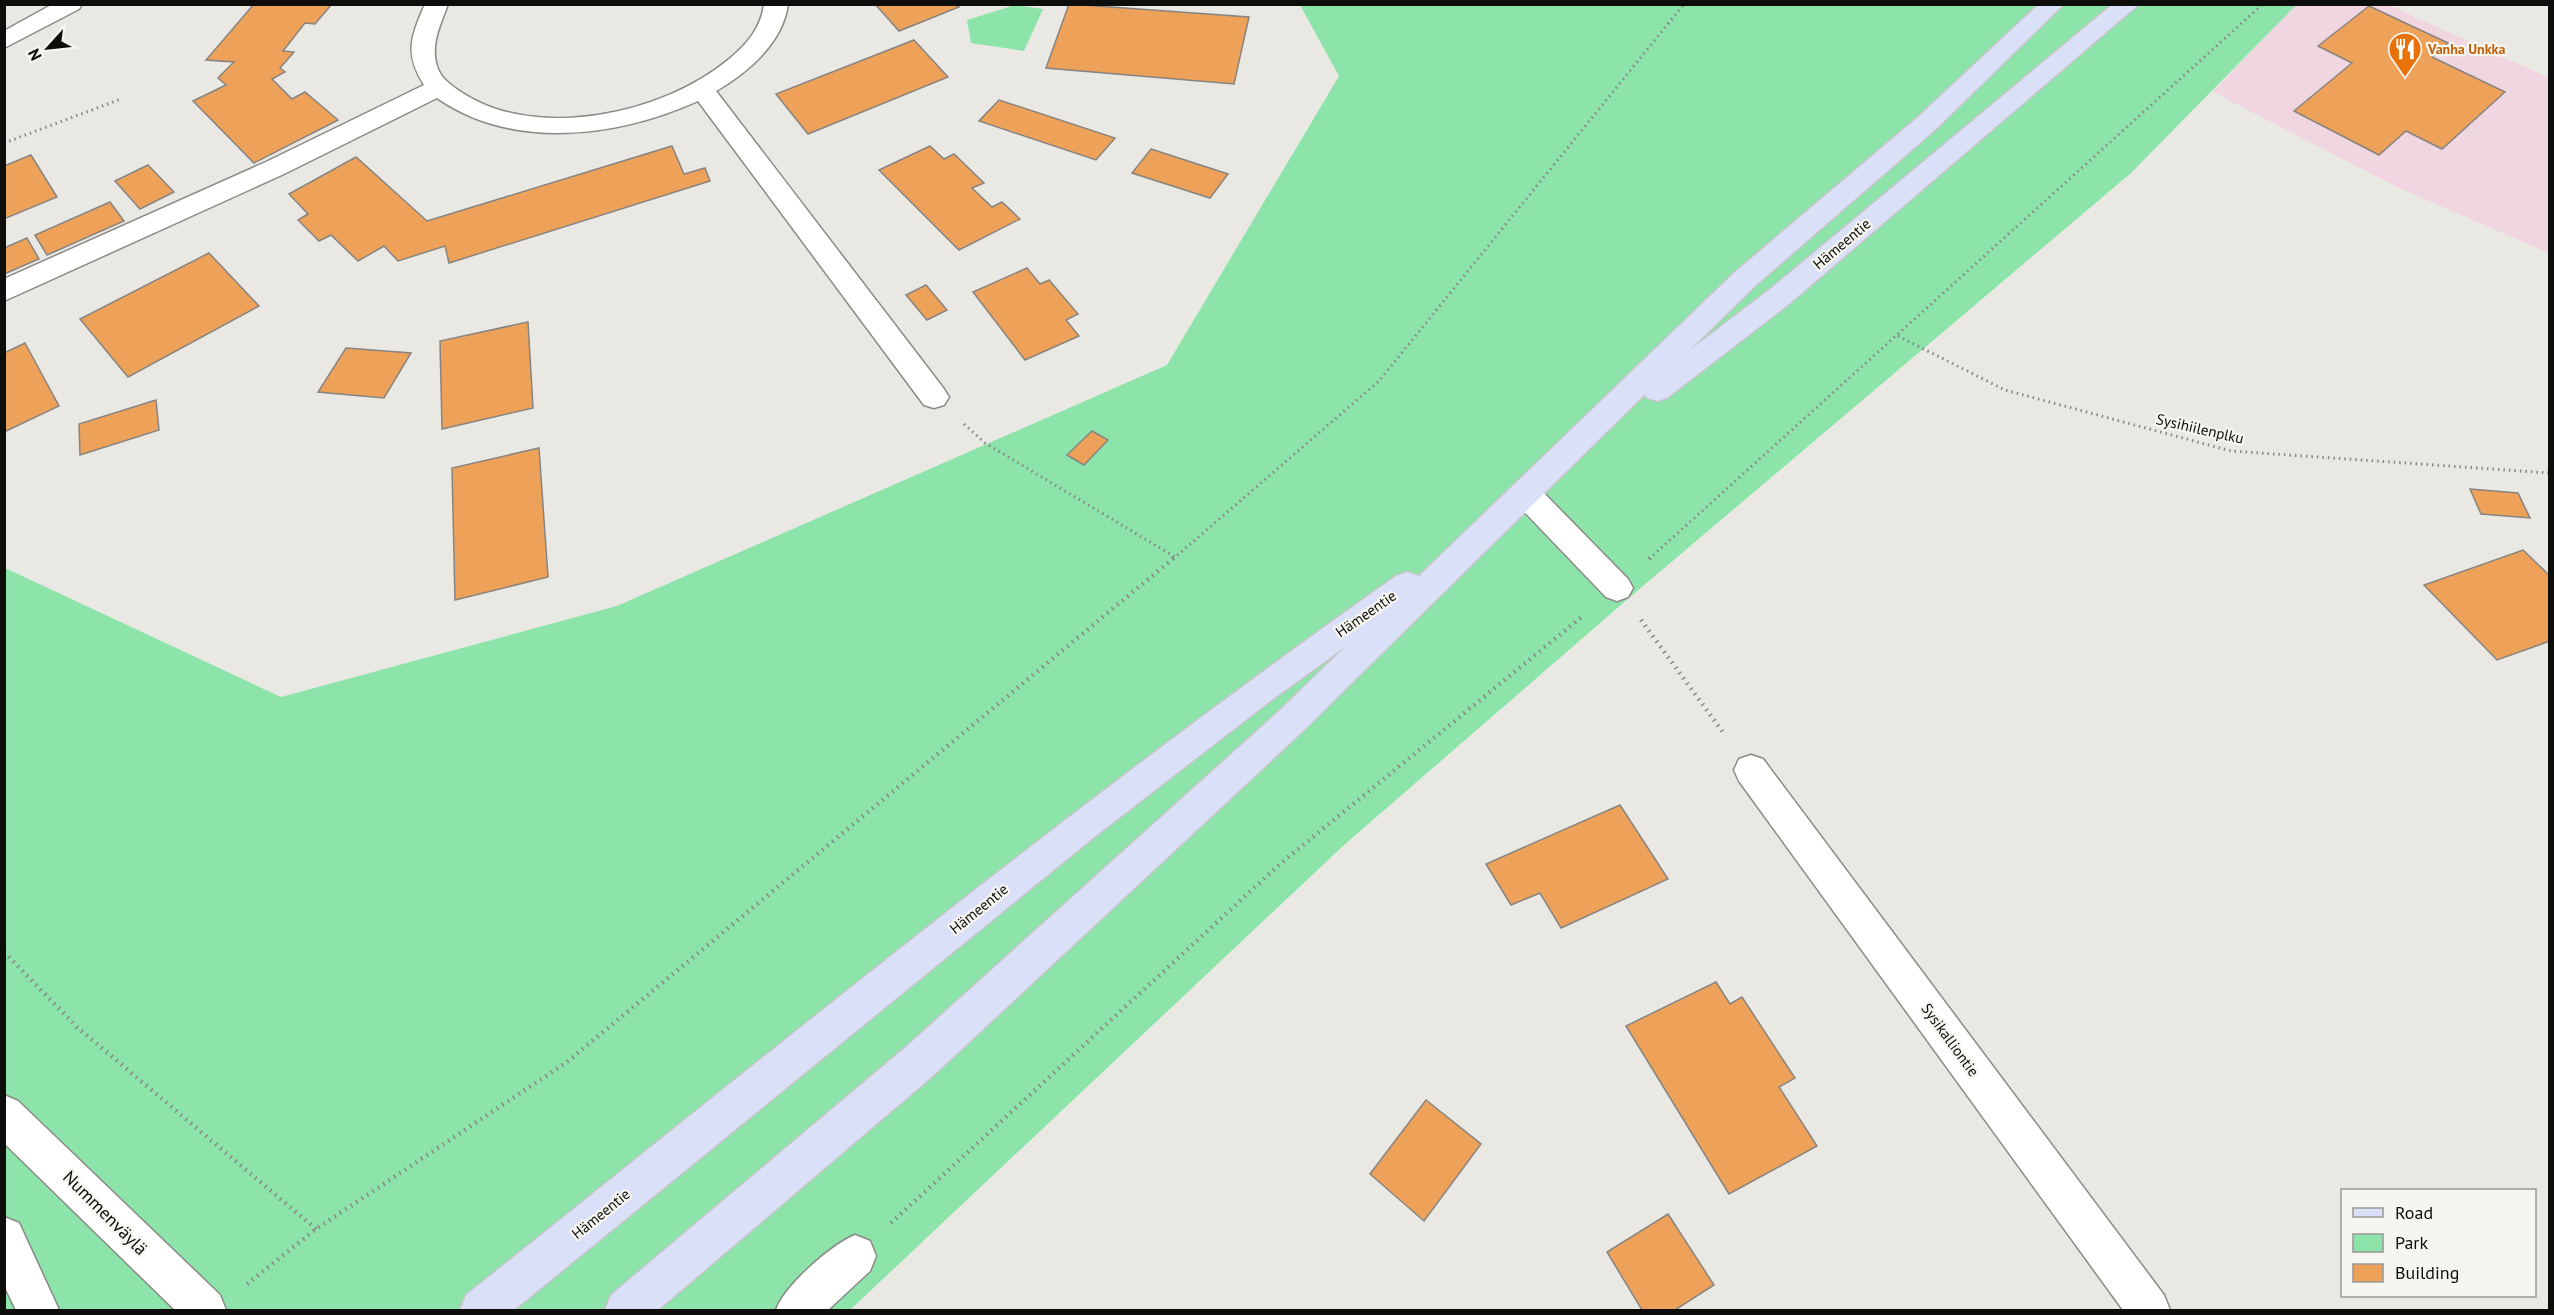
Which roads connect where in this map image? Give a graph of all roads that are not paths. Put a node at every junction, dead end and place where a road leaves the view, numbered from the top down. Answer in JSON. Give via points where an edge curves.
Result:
{"nodes":[{"id":1,"x":71,"y":4,"type":"edge"},
{"id":2,"x":437,"y":4,"type":"edge"},
{"id":3,"x":776,"y":4,"type":"edge"},
{"id":4,"x":2053,"y":4,"type":"edge"},
{"id":5,"x":2128,"y":4,"type":"edge"},
{"id":6,"x":4,"y":41,"type":"edge"},
{"id":7,"x":438,"y":88,"type":"junction"},
{"id":8,"x":702,"y":90,"type":"junction"},
{"id":9,"x":4,"y":291,"type":"edge"},
{"id":10,"x":934,"y":397,"type":"road end"},
{"id":11,"x":1537,"y":484,"type":"junction"},
{"id":12,"x":1491,"y":524,"type":"junction"},
{"id":13,"x":1617,"y":588,"type":"road end"},
{"id":14,"x":1751,"y":770,"type":"road end"},
{"id":15,"x":4,"y":1115,"type":"edge"},
{"id":16,"x":4,"y":1238,"type":"edge"},
{"id":17,"x":855,"y":1256,"type":"road end"},
{"id":18,"x":38,"y":1311,"type":"edge"},
{"id":19,"x":205,"y":1311,"type":"edge"},
{"id":20,"x":481,"y":1311,"type":"edge"},
{"id":21,"x":626,"y":1311,"type":"edge"},
{"id":22,"x":797,"y":1311,"type":"edge"},
{"id":23,"x":2149,"y":1311,"type":"edge"}],
"edges":[{"from":1,"to":6,"type":"street"},
{"from":2,"to":7,"type":"street","via":[[424,29],[421,51]]},
{"from":3,"to":8,"type":"street","via":[[766,34],[752,52]]},
{"from":4,"to":11,"type":"main road","name":"Hämeentie","via":[[1927,123],[1745,279]]},
{"from":5,"to":11,"type":"main road","name":"Hämeentie","via":[[1779,297]]},
{"from":7,"to":8,"type":"street","via":[[482,115],[552,126],[628,117]]},
{"from":7,"to":9,"type":"street","via":[[275,168]]},
{"from":8,"to":10,"type":"street"},
{"from":11,"to":12,"type":"main road","name":"Hämeentie"},
{"from":11,"to":13,"type":"street"},
{"from":12,"to":20,"type":"main road","name":"Hämeentie","via":[[1257,692],[1080,827]]},
{"from":12,"to":21,"type":"main road","name":"Hämeentie","via":[[1290,722],[921,1060]]},
{"from":14,"to":23,"type":"street","name":"Sysikalliontie"},
{"from":15,"to":19,"type":"street","name":"Nummenväylä"},
{"from":16,"to":18,"type":"street"},
{"from":17,"to":22,"type":"street"}]}
